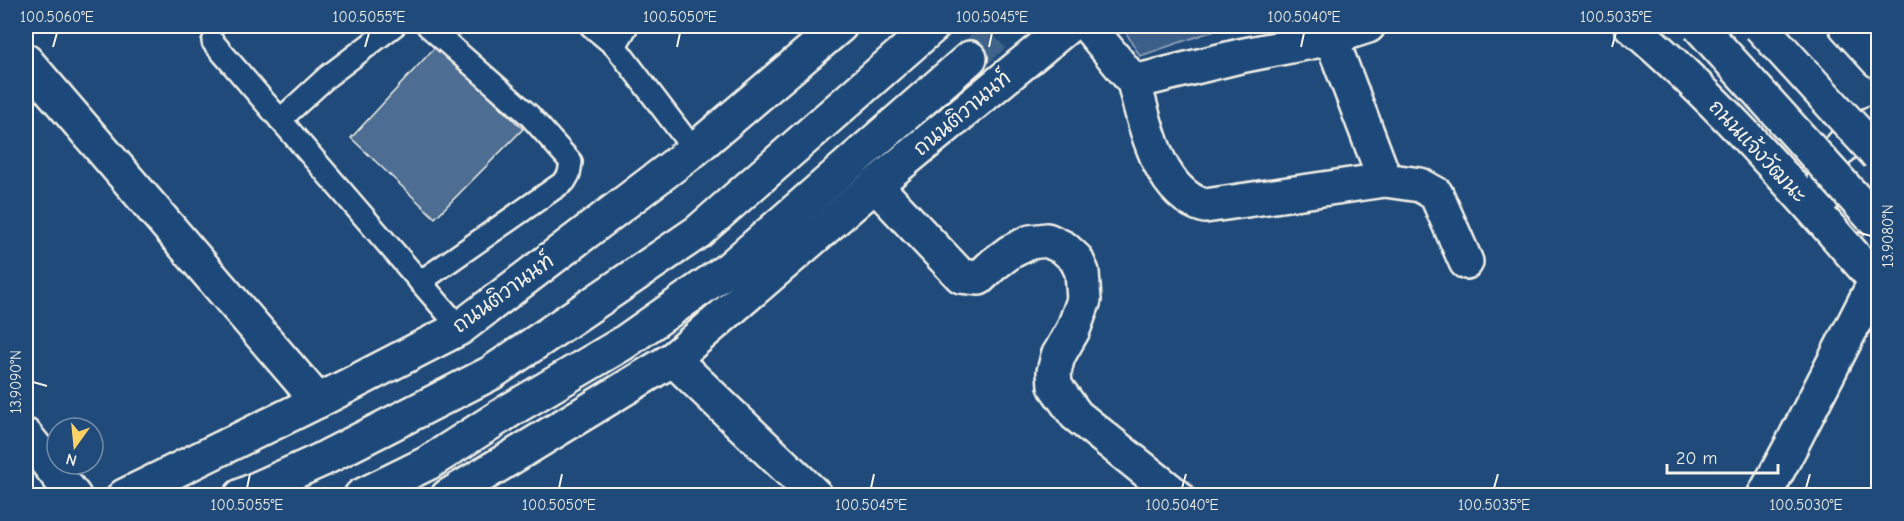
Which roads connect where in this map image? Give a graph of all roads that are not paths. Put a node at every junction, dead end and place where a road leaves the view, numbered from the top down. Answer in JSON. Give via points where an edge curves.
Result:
{"nodes":[{"id":1,"x":394,"y":26,"type":"edge"},
{"id":2,"x":428,"y":26,"type":"edge"},
{"id":3,"x":591,"y":26,"type":"edge"},
{"id":4,"x":627,"y":26,"type":"edge"},
{"id":5,"x":840,"y":26,"type":"edge"},
{"id":6,"x":933,"y":26,"type":"edge"},
{"id":7,"x":1068,"y":26,"type":"edge"},
{"id":8,"x":1088,"y":26,"type":"edge"},
{"id":9,"x":1368,"y":26,"type":"edge"},
{"id":10,"x":1631,"y":26,"type":"edge"},
{"id":11,"x":1699,"y":26,"type":"edge"},
{"id":12,"x":1760,"y":26,"type":"edge"},
{"id":13,"x":1846,"y":26,"type":"edge"},
{"id":14,"x":1331,"y":38,"type":"junction"},
{"id":15,"x":213,"y":42,"type":"dead end"},
{"id":16,"x":615,"y":46,"type":"junction"},
{"id":17,"x":970,"y":58,"type":"tunnel mouth"},
{"id":18,"x":26,"y":61,"type":"edge"},
{"id":19,"x":1878,"y":61,"type":"edge"},
{"id":20,"x":1134,"y":82,"type":"junction"},
{"id":21,"x":280,"y":120,"type":"junction"},
{"id":22,"x":1878,"y":121,"type":"edge"},
{"id":23,"x":694,"y":150,"type":"junction"},
{"id":24,"x":1878,"y":156,"type":"edge"},
{"id":25,"x":1385,"y":180,"type":"junction"},
{"id":26,"x":875,"y":185,"type":"junction"},
{"id":27,"x":1878,"y":224,"type":"edge"},
{"id":28,"x":1828,"y":227,"type":"junction"},
{"id":29,"x":1466,"y":262,"type":"dead end"},
{"id":30,"x":420,"y":282,"type":"junction"},
{"id":31,"x":1877,"y":282,"type":"edge"},
{"id":32,"x":460,"y":328,"type":"junction"},
{"id":33,"x":673,"y":359,"type":"junction"},
{"id":34,"x":318,"y":401,"type":"junction"},
{"id":35,"x":26,"y":436,"type":"edge"},
{"id":36,"x":74,"y":495,"type":"edge"},
{"id":37,"x":124,"y":495,"type":"edge"},
{"id":38,"x":242,"y":495,"type":"edge"},
{"id":39,"x":361,"y":495,"type":"edge"},
{"id":40,"x":448,"y":495,"type":"edge"},
{"id":41,"x":816,"y":495,"type":"edge"},
{"id":42,"x":1177,"y":495,"type":"edge"},
{"id":43,"x":1764,"y":495,"type":"edge"}],
"edges":[{"from":1,"to":21,"type":"lane","via":[[328,76]]},
{"from":2,"to":30,"type":"lane","via":[[529,115],[571,162],[565,181]]},
{"from":3,"to":16,"type":"lane"},
{"from":4,"to":16,"type":"lane"},
{"from":5,"to":23,"type":"main road","name":"ถนนติวานนท์"},
{"from":6,"to":38,"type":"main road","via":[[698,232],[511,360],[321,460]]},
{"from":7,"to":26,"type":"main road","name":"ถนนติวานนท์"},
{"from":8,"to":20,"type":"main road"},
{"from":9,"to":14,"type":"main road"},
{"from":10,"to":28,"type":"main road","name":"ถนนแจ้งวัฒนะ","via":[[1735,123]]},
{"from":11,"to":27,"type":"main road","name":"ถนนแจ้งวัฒนะ","bridge":true},
{"from":12,"to":24,"type":"main road","bridge":true},
{"from":13,"to":19,"type":"main road"},
{"from":14,"to":20,"type":"main road"},
{"from":14,"to":25,"type":"main road"},
{"from":15,"to":21,"type":"lane"},
{"from":16,"to":23,"type":"lane"},
{"from":17,"to":39,"type":"main road","via":[[730,268],[622,344],[428,463]]},
{"from":18,"to":34,"type":"main road"},
{"from":20,"to":25,"type":"main road","via":[[1160,165],[1176,188],[1193,203],[1205,206]]},
{"from":21,"to":30,"type":"lane"},
{"from":22,"to":28,"type":"main road","via":[[1852,134],[1835,155],[1824,180]]},
{"from":23,"to":32,"type":"main road","name":"ถนนติวานนท์"},
{"from":25,"to":29,"type":"main road","via":[[1420,185],[1436,194]]},
{"from":26,"to":33,"type":"main road","name":"ถนนติวานนท์"},
{"from":26,"to":42,"type":"main road","via":[[961,276],[979,278],[1010,252],[1030,242],[1047,240],[1064,248],[1076,260],[1082,272],[1084,300],[1058,356],[1055,386],[1076,415]]},
{"from":28,"to":31,"type":"main road","name":"ถนนแจ้งวัฒนะ"},
{"from":30,"to":32,"type":"lane"},
{"from":31,"to":43,"type":"main road"},
{"from":32,"to":34,"type":"main road","name":"ถนนติวานนท์"},
{"from":33,"to":40,"type":"main road","name":"ถนนติวานนท์"},
{"from":33,"to":41,"type":"main road"},
{"from":34,"to":37,"type":"main road","name":"ถนนติวานนท์"},
{"from":35,"to":36,"type":"main road"}]}
